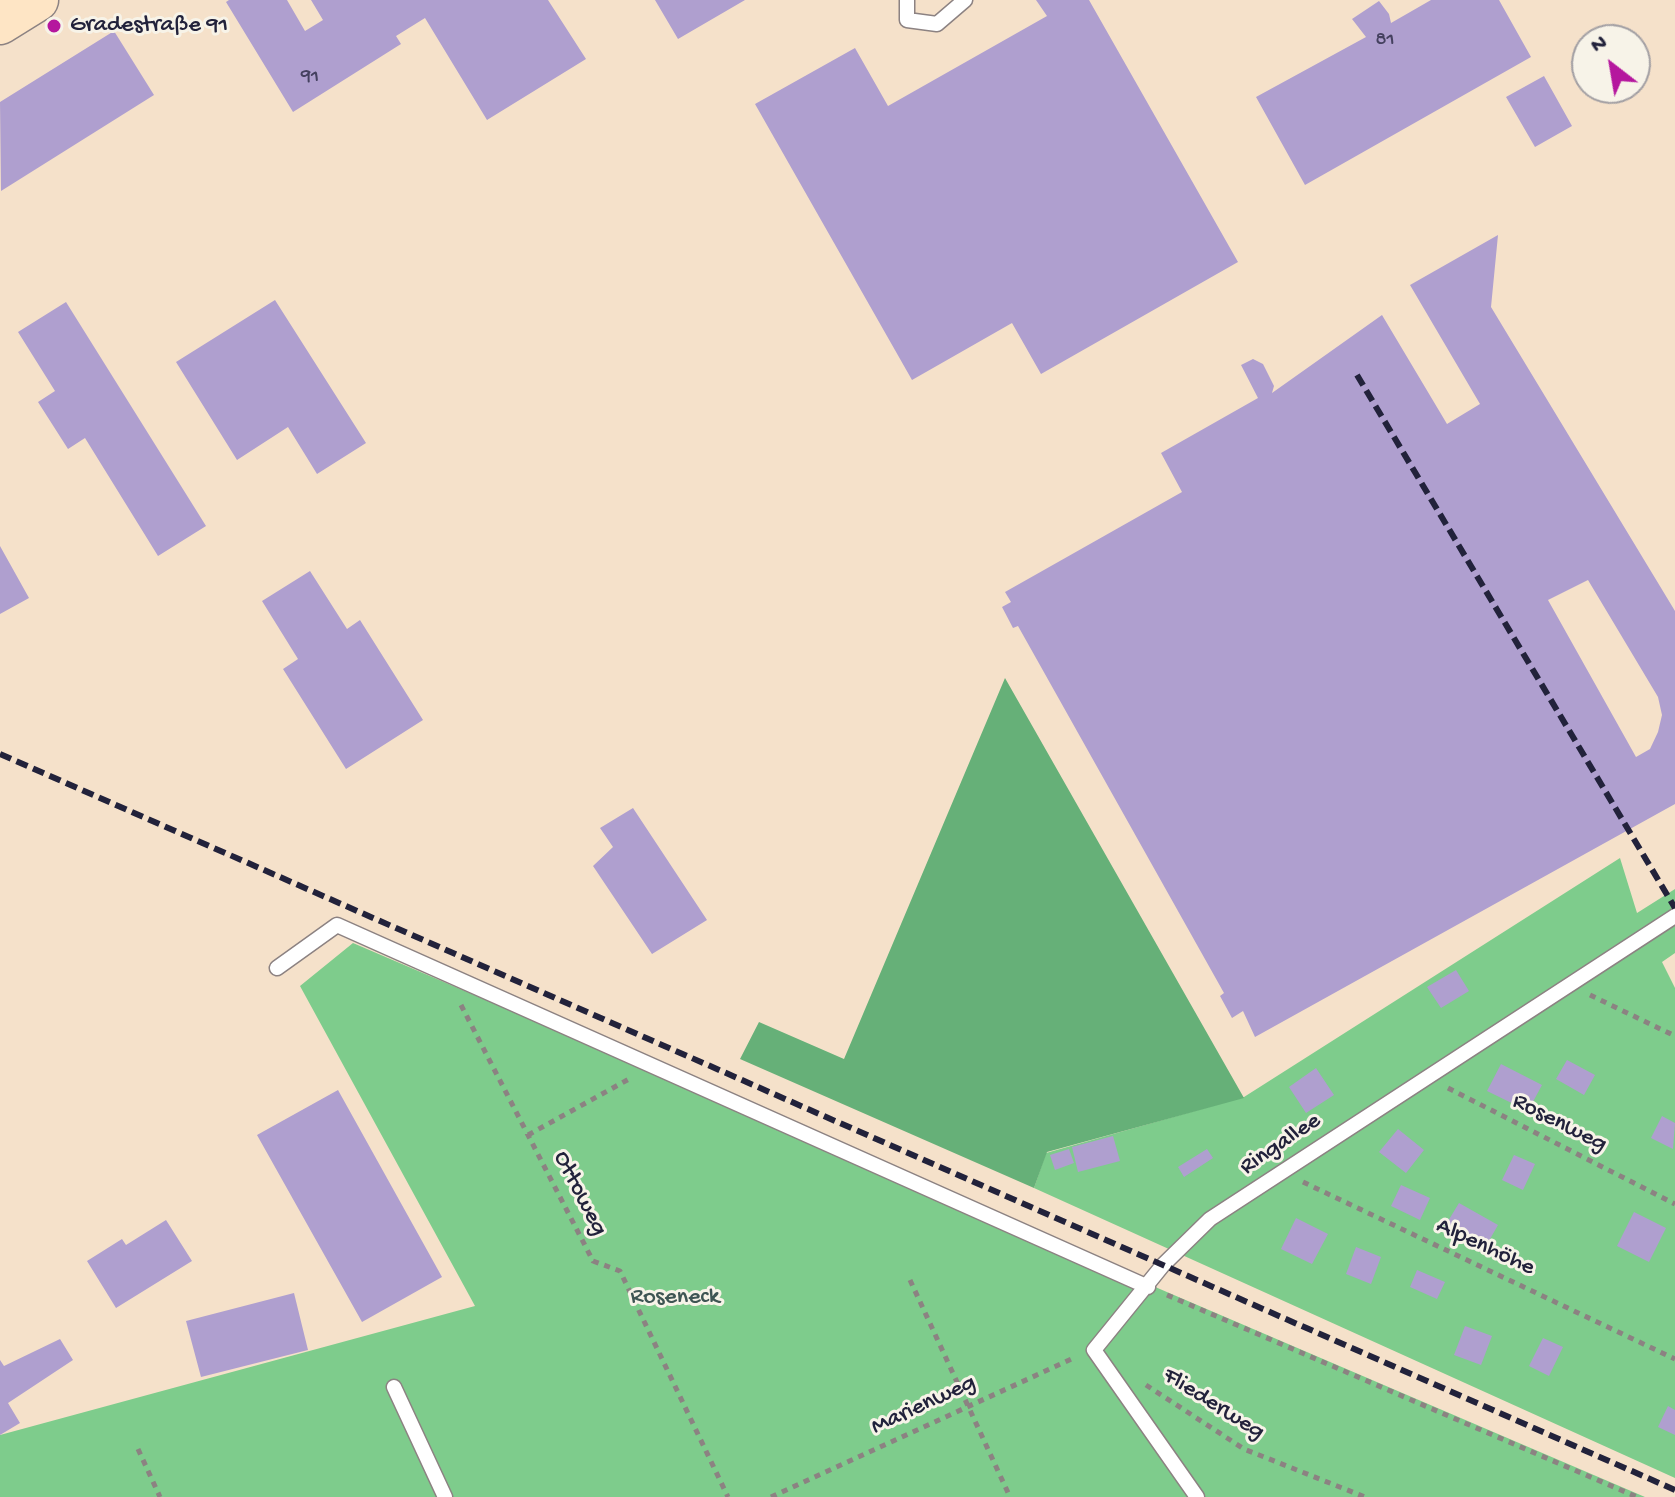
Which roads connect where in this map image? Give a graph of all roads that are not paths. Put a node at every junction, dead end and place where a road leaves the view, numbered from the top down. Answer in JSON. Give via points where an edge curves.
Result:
{"nodes":[{"id":1,"x":37,"y":0,"type":"edge"},
{"id":2,"x":907,"y":0,"type":"edge"},
{"id":3,"x":965,"y":0,"type":"edge"},
{"id":4,"x":0,"y":23,"type":"edge"},
{"id":5,"x":1675,"y":916,"type":"edge"},
{"id":6,"x":277,"y":968,"type":"dead end"},
{"id":7,"x":1148,"y":1287,"type":"junction"},
{"id":8,"x":394,"y":1387,"type":"dead end"},
{"id":9,"x":445,"y":1497,"type":"edge"},
{"id":10,"x":1197,"y":1497,"type":"edge"}],
"edges":[{"from":1,"to":4,"type":"main road"},
{"from":2,"to":3,"type":"lane","via":[[907,20],[937,24]]},
{"from":5,"to":7,"type":"lane","name":"Ringallee","via":[[1210,1219]]},
{"from":6,"to":7,"type":"lane","via":[[337,925]]},
{"from":7,"to":10,"type":"lane","name":"Ringallee","via":[[1094,1350]]},
{"from":8,"to":9,"type":"lane"}]}
